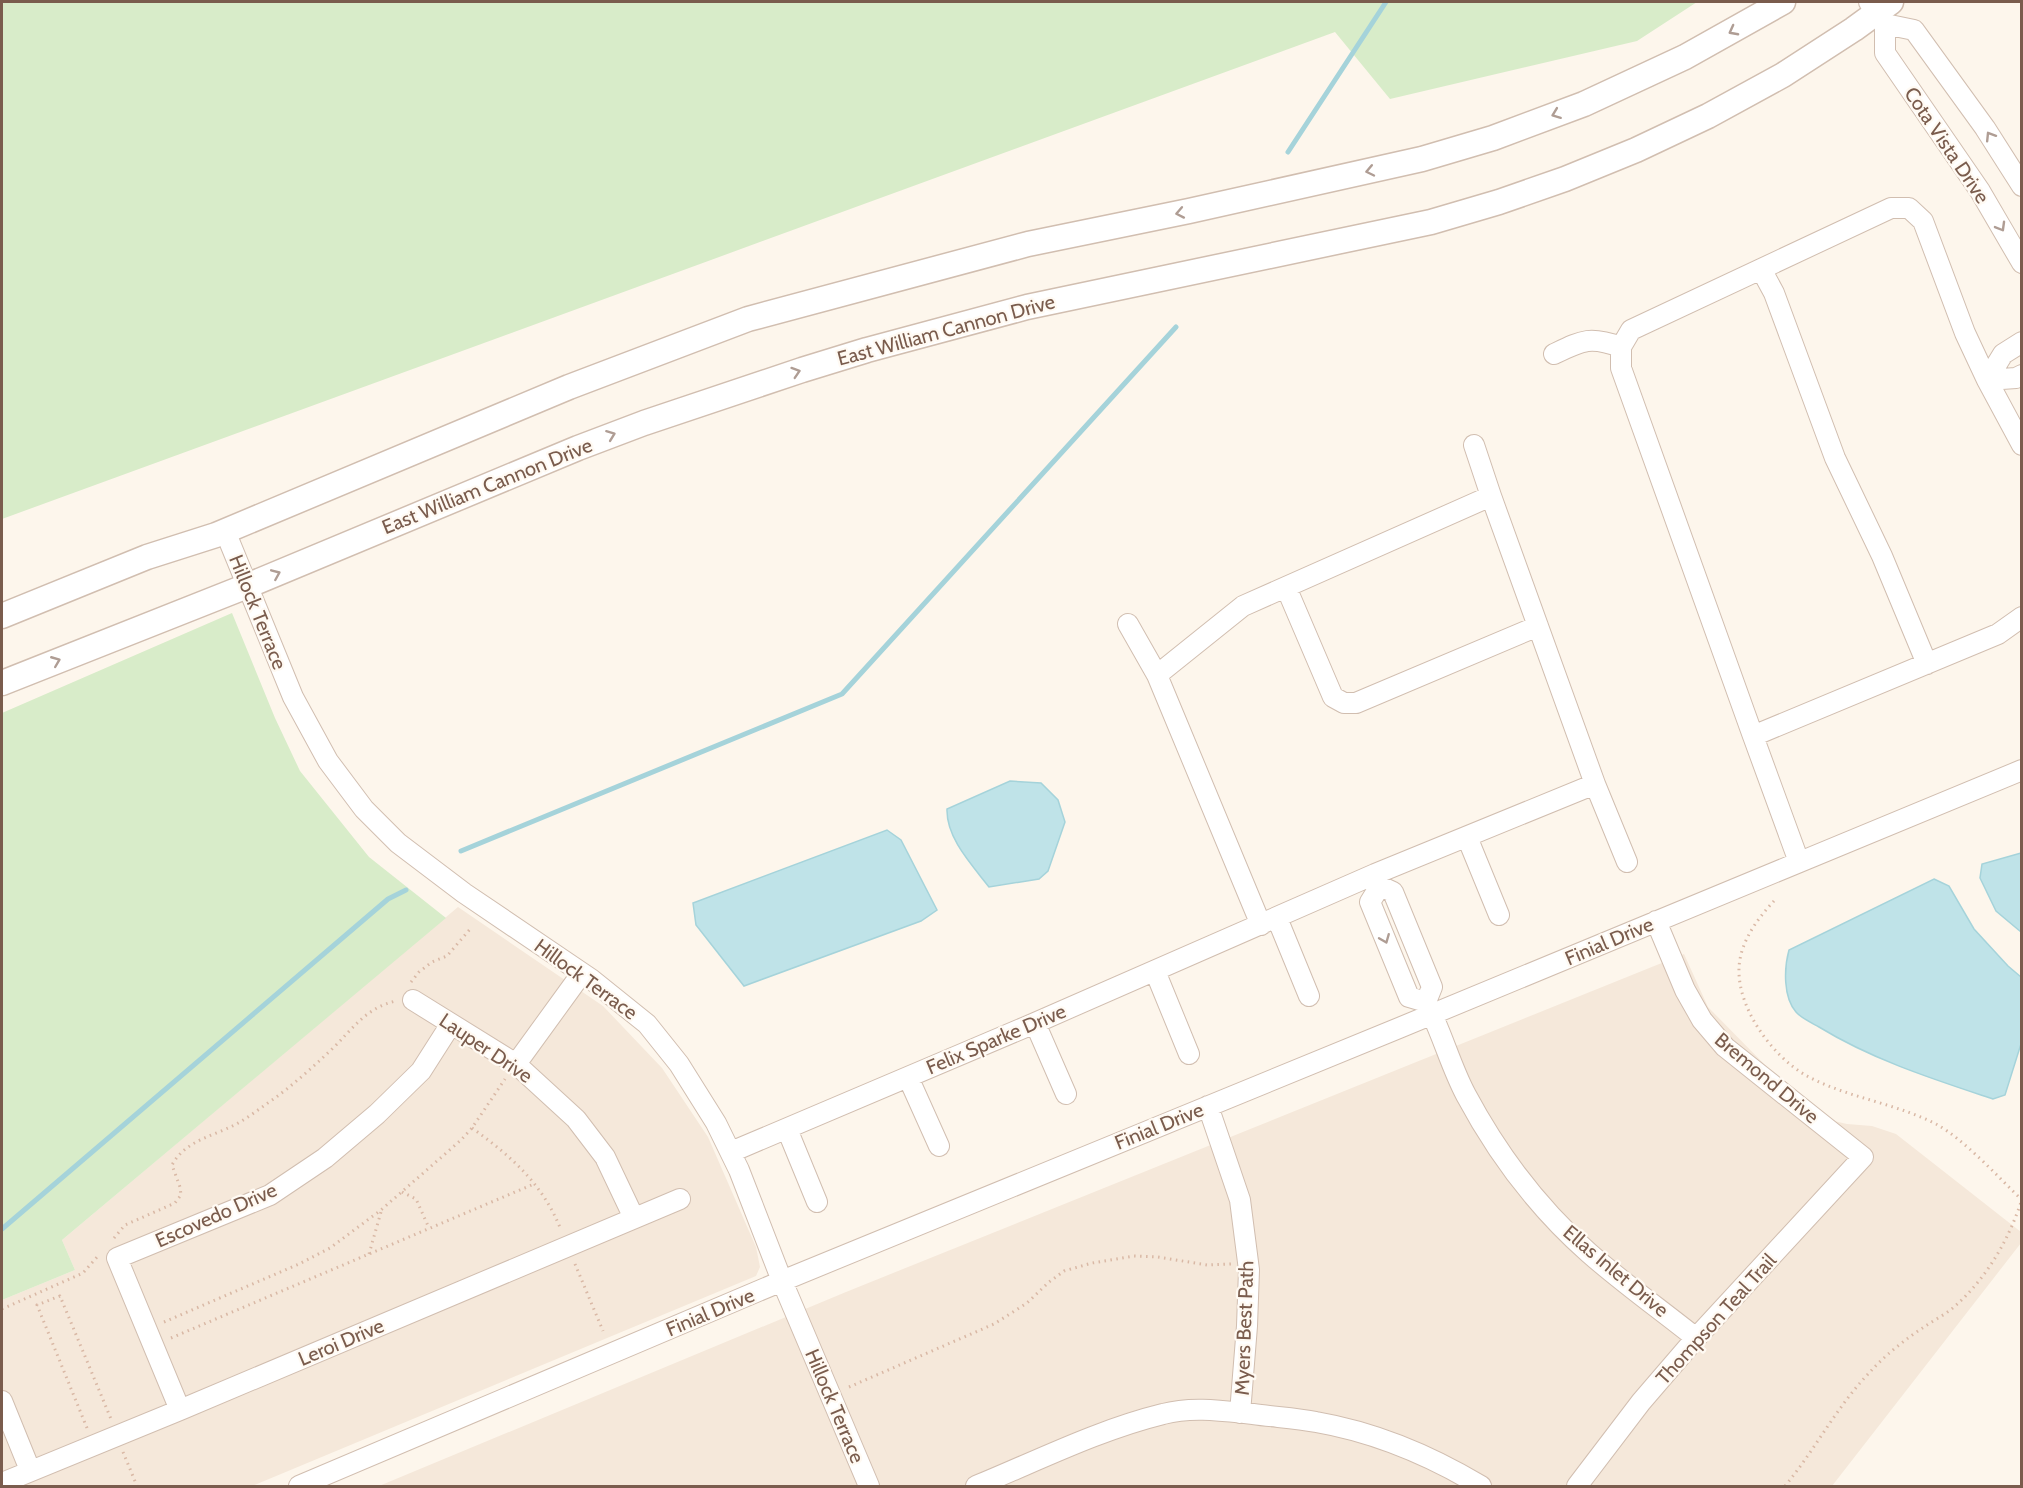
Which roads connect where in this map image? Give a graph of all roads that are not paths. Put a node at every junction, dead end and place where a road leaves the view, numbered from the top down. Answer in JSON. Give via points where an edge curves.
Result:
{"nodes":[{"id":1,"x":1783,"y":2,"type":"edge"},
{"id":2,"x":1880,"y":10,"type":"edge"},
{"id":3,"x":2022,"y":186,"type":"edge"},
{"id":4,"x":2022,"y":263,"type":"edge"},
{"id":5,"x":1761,"y":269,"type":"junction"},
{"id":6,"x":2022,"y":342,"type":"edge"},
{"id":7,"x":1621,"y":347,"type":"junction"},
{"id":8,"x":1554,"y":354,"type":"dead end"},
{"id":9,"x":2022,"y":375,"type":"edge"},
{"id":10,"x":1987,"y":380,"type":"junction"},
{"id":11,"x":1474,"y":445,"type":"dead end"},
{"id":12,"x":2022,"y":445,"type":"edge"},
{"id":13,"x":1491,"y":496,"type":"junction"},
{"id":14,"x":225,"y":531,"type":"junction"},
{"id":15,"x":247,"y":586,"type":"junction"},
{"id":16,"x":1286,"y":587,"type":"junction"},
{"id":17,"x":2,"y":616,"type":"edge"},
{"id":18,"x":2022,"y":617,"type":"edge"},
{"id":19,"x":1128,"y":624,"type":"dead end"},
{"id":20,"x":1538,"y":626,"type":"junction"},
{"id":21,"x":1927,"y":664,"type":"junction"},
{"id":22,"x":1157,"y":675,"type":"junction"},
{"id":23,"x":2,"y":683,"type":"edge"},
{"id":24,"x":1753,"y":736,"type":"junction"},
{"id":25,"x":2022,"y":770,"type":"edge"},
{"id":26,"x":1595,"y":784,"type":"junction"},
{"id":27,"x":1467,"y":837,"type":"junction"},
{"id":28,"x":1627,"y":862,"type":"dead end"},
{"id":29,"x":1799,"y":862,"type":"junction"},
{"id":30,"x":1377,"y":880,"type":"junction"},
{"id":31,"x":1499,"y":915,"type":"dead end"},
{"id":32,"x":1269,"y":921,"type":"junction"},
{"id":33,"x":1656,"y":921,"type":"junction"},
{"id":34,"x":1155,"y":971,"type":"junction"},
{"id":35,"x":582,"y":973,"type":"junction"},
{"id":36,"x":1309,"y":996,"type":"dead end"},
{"id":37,"x":405,"y":997,"type":"road end"},
{"id":38,"x":1429,"y":1008,"type":"junction"},
{"id":39,"x":1035,"y":1023,"type":"junction"},
{"id":40,"x":452,"y":1024,"type":"junction"},
{"id":41,"x":1189,"y":1054,"type":"dead end"},
{"id":42,"x":510,"y":1072,"type":"junction"},
{"id":43,"x":908,"y":1077,"type":"junction"},
{"id":44,"x":1066,"y":1094,"type":"dead end"},
{"id":45,"x":1208,"y":1106,"type":"junction"},
{"id":46,"x":787,"y":1129,"type":"junction"},
{"id":47,"x":939,"y":1146,"type":"dead end"},
{"id":48,"x":730,"y":1152,"type":"junction"},
{"id":49,"x":1863,"y":1157,"type":"joint"},
{"id":50,"x":680,"y":1199,"type":"dead end"},
{"id":51,"x":817,"y":1202,"type":"dead end"},
{"id":52,"x":634,"y":1218,"type":"junction"},
{"id":53,"x":782,"y":1281,"type":"junction"},
{"id":54,"x":1696,"y":1338,"type":"junction"},
{"id":55,"x":2,"y":1401,"type":"edge"},
{"id":56,"x":180,"y":1410,"type":"junction"},
{"id":57,"x":1240,"y":1413,"type":"junction"},
{"id":58,"x":30,"y":1470,"type":"junction"},
{"id":59,"x":2,"y":1483,"type":"edge"},
{"id":60,"x":299,"y":1486,"type":"edge"},
{"id":61,"x":869,"y":1486,"type":"edge"},
{"id":62,"x":976,"y":1486,"type":"edge"},
{"id":63,"x":1481,"y":1486,"type":"edge"},
{"id":64,"x":1577,"y":1486,"type":"edge"}],
"edges":[{"from":1,"to":14,"type":"street","one_way":true,"via":[[1685,57],[1584,104],[1493,138],[1422,159],[1028,244],[748,319],[569,387]]},
{"from":3,"to":2,"type":"street","name":"Cota Vista Drive","one_way":true,"via":[[1914,30]]},
{"from":2,"to":4,"type":"street","name":"Cota Vista Drive","one_way":true,"via":[[1885,52],[1980,191]]},
{"from":15,"to":2,"type":"street","name":"East William Cannon Drive","one_way":true,"via":[[578,448],[802,370],[1027,307],[1431,222],[1565,179],[1708,116],[1783,75]]},
{"from":5,"to":7,"type":"street","via":[[1631,330]]},
{"from":5,"to":10,"type":"street","via":[[1891,208],[1909,208],[1923,221]]},
{"from":5,"to":21,"type":"street","via":[[1774,293],[1835,458]]},
{"from":6,"to":10,"type":"street","via":[[2003,354]]},
{"from":7,"to":8,"type":"street","via":[[1602,340],[1580,342]]},
{"from":7,"to":24,"type":"street","via":[[1621,368]]},
{"from":9,"to":10,"type":"street"},
{"from":10,"to":12,"type":"street"},
{"from":11,"to":13,"type":"street"},
{"from":13,"to":16,"type":"street"},
{"from":13,"to":20,"type":"street"},
{"from":14,"to":15,"type":"street","name":"Hillock Terrace"},
{"from":14,"to":17,"type":"street","via":[[147,557]]},
{"from":23,"to":15,"type":"street","name":"East William Cannon Drive","one_way":true},
{"from":15,"to":35,"type":"street","name":"Hillock Terrace","via":[[293,697],[328,761],[364,809],[398,843],[445,879]]},
{"from":16,"to":20,"type":"street","via":[[1333,697],[1344,703],[1356,703]]},
{"from":16,"to":22,"type":"street","via":[[1243,606]]},
{"from":18,"to":21,"type":"street","via":[[1998,634]]},
{"from":19,"to":22,"type":"street"},
{"from":20,"to":26,"type":"street"},
{"from":21,"to":24,"type":"street"},
{"from":22,"to":32,"type":"street"},
{"from":24,"to":29,"type":"street"},
{"from":25,"to":29,"type":"street","name":"Finial Drive"},
{"from":26,"to":27,"type":"street","name":"Felix Sparke Drive"},
{"from":26,"to":28,"type":"street"},
{"from":27,"to":30,"type":"street","name":"Felix Sparke Drive"},
{"from":27,"to":31,"type":"street"},
{"from":29,"to":33,"type":"street","name":"Finial Drive"},
{"from":30,"to":32,"type":"street","name":"Felix Sparke Drive"},
{"from":30,"to":38,"type":"street","via":[[1370,902],[1408,997]]},
{"from":32,"to":34,"type":"street","name":"Felix Sparke Drive"},
{"from":32,"to":36,"type":"street"},
{"from":33,"to":38,"type":"street","name":"Finial Drive"},
{"from":33,"to":49,"type":"street","name":"Bremond Drive","via":[[1685,990],[1702,1020],[1725,1047]]},
{"from":34,"to":39,"type":"street","name":"Felix Sparke Drive"},
{"from":34,"to":41,"type":"street"},
{"from":35,"to":42,"type":"street"},
{"from":35,"to":48,"type":"street","name":"Hillock Terrace","via":[[646,1024],[679,1064]]},
{"from":37,"to":40,"type":"street","name":"Lauper Drive"},
{"from":38,"to":45,"type":"street","name":"Finial Drive"},
{"from":38,"to":54,"type":"street","name":"Ellas Inlet Drive","via":[[1464,1092],[1536,1199],[1588,1252]]},
{"from":39,"to":43,"type":"street","name":"Felix Sparke Drive"},
{"from":39,"to":44,"type":"street"},
{"from":40,"to":42,"type":"street","name":"Lauper Drive"},
{"from":40,"to":56,"type":"street","name":"Escovedo Drive","via":[[421,1071],[325,1158],[270,1195],[117,1258]]},
{"from":42,"to":52,"type":"street","name":"Lauper Drive","via":[[576,1119],[605,1157]]},
{"from":43,"to":46,"type":"street","name":"Felix Sparke Drive"},
{"from":43,"to":47,"type":"street"},
{"from":45,"to":53,"type":"street","name":"Finial Drive"},
{"from":45,"to":57,"type":"street","name":"Myers Best Path","via":[[1240,1200],[1249,1270]]},
{"from":46,"to":48,"type":"street","name":"Felix Sparke Drive"},
{"from":46,"to":51,"type":"street"},
{"from":48,"to":53,"type":"street","name":"Hillock Terrace"},
{"from":49,"to":54,"type":"street","name":"Thompson Teal Trail"},
{"from":50,"to":52,"type":"street","name":"Leroi Drive"},
{"from":52,"to":56,"type":"street","name":"Leroi Drive"},
{"from":53,"to":60,"type":"street","name":"Finial Drive"},
{"from":53,"to":61,"type":"street","name":"Hillock Terrace"},
{"from":54,"to":64,"type":"street","name":"Thompson Teal Trail"},
{"from":55,"to":58,"type":"street"},
{"from":56,"to":58,"type":"street","name":"Leroi Drive"},
{"from":57,"to":62,"type":"street","via":[[1206,1409],[1165,1413],[1116,1428]]},
{"from":57,"to":63,"type":"street","via":[[1351,1430],[1429,1459]]},
{"from":58,"to":59,"type":"street","name":"Leroi Drive"}]}
